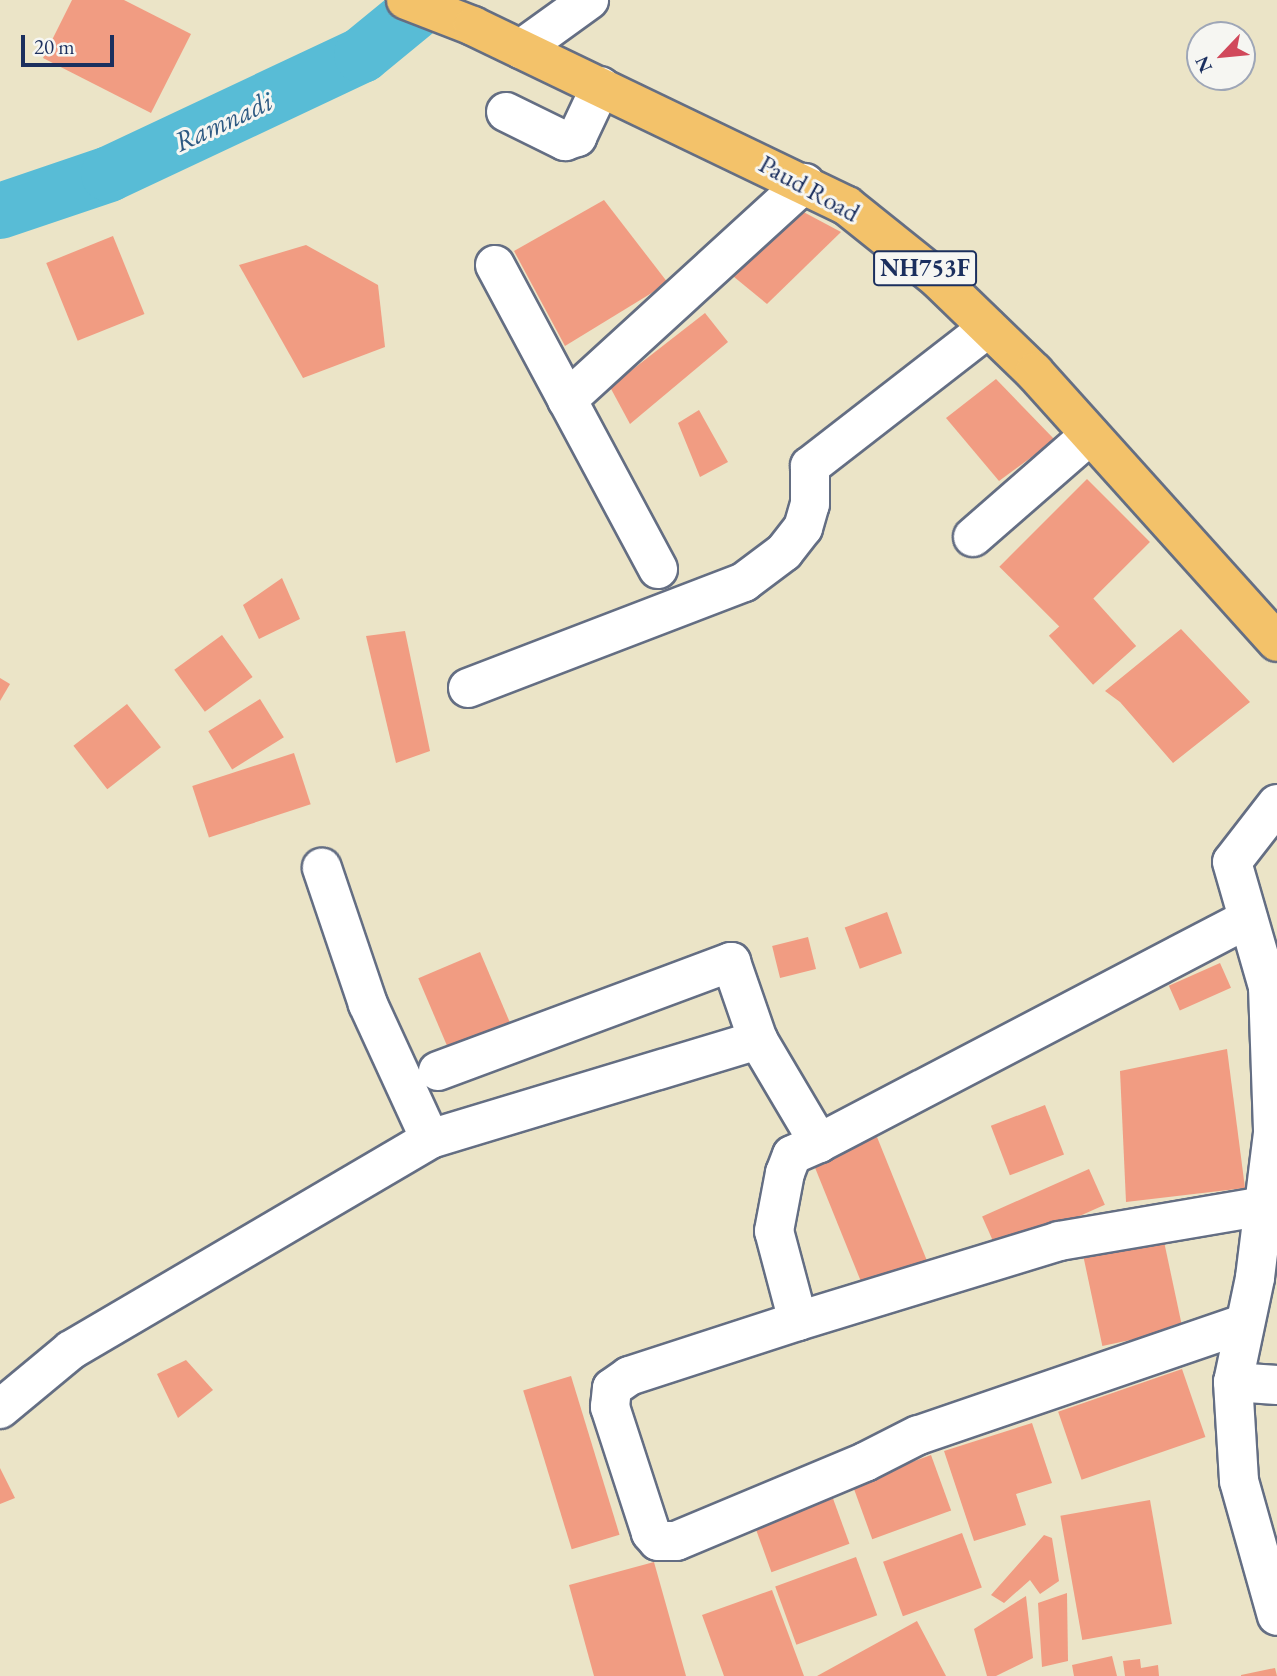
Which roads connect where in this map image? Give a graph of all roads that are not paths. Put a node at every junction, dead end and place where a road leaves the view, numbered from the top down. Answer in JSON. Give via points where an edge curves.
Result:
{"nodes":[{"id":1,"x":406,"y":0,"type":"edge"},
{"id":2,"x":589,"y":0,"type":"edge"},
{"id":3,"x":522,"y":49,"type":"junction"},
{"id":4,"x":601,"y":86,"type":"junction"},
{"id":5,"x":506,"y":112,"type":"dead end"},
{"id":6,"x":805,"y":183,"type":"junction"},
{"id":7,"x":495,"y":265,"type":"dead end"},
{"id":8,"x":988,"y":328,"type":"junction"},
{"id":9,"x":567,"y":400,"type":"junction"},
{"id":10,"x":1090,"y":435,"type":"junction"},
{"id":11,"x":973,"y":537,"type":"dead end"},
{"id":12,"x":658,"y":569,"type":"dead end"},
{"id":13,"x":1277,"y":642,"type":"edge"},
{"id":14,"x":468,"y":688,"type":"dead end"},
{"id":15,"x":1277,"y":804,"type":"edge"},
{"id":16,"x":322,"y":868,"type":"dead end"},
{"id":17,"x":1248,"y":919,"type":"junction"},
{"id":18,"x":758,"y":1040,"type":"junction"},
{"id":19,"x":438,"y":1071,"type":"dead end"},
{"id":20,"x":430,"y":1139,"type":"junction"},
{"id":21,"x":819,"y":1143,"type":"junction"},
{"id":22,"x":1264,"y":1206,"type":"junction"},
{"id":23,"x":1266,"y":1280,"type":"edge"},
{"id":24,"x":798,"y":1321,"type":"junction"},
{"id":25,"x":1243,"y":1324,"type":"junction"},
{"id":26,"x":1233,"y":1382,"type":"junction"},
{"id":27,"x":1277,"y":1385,"type":"edge"},
{"id":28,"x":0,"y":1409,"type":"edge"},
{"id":29,"x":1239,"y":1480,"type":"junction"},
{"id":30,"x":1277,"y":1511,"type":"edge"},
{"id":31,"x":1277,"y":1616,"type":"edge"}],
"edges":[{"from":1,"to":3,"type":"main road","name":"Paud Road","number":"NH753F"},
{"from":2,"to":3,"type":"street"},
{"from":3,"to":4,"type":"main road","name":"Paud Road","number":"NH753F"},
{"from":4,"to":5,"type":"street","via":[[577,137],[565,141]]},
{"from":4,"to":6,"type":"main road","name":"Paud Road","number":"NH753F"},
{"from":6,"to":8,"type":"main road","name":"Paud Road","number":"NH753F","via":[[847,205],[938,279]]},
{"from":6,"to":9,"type":"street"},
{"from":7,"to":9,"type":"street"},
{"from":8,"to":10,"type":"main road","name":"Paud Road","number":"NH753F"},
{"from":8,"to":14,"type":"street","via":[[810,466],[810,504],[803,528],[784,552],[744,582]]},
{"from":9,"to":12,"type":"street"},
{"from":10,"to":11,"type":"street"},
{"from":10,"to":13,"type":"main road","name":"Paud Road","number":"NH753F"},
{"from":15,"to":17,"type":"street","via":[[1232,862]]},
{"from":16,"to":20,"type":"street","via":[[368,1004]]},
{"from":17,"to":21,"type":"street"},
{"from":17,"to":22,"type":"street","via":[[1268,987],[1273,1133]]},
{"from":18,"to":19,"type":"street","via":[[731,962]]},
{"from":18,"to":20,"type":"street"},
{"from":18,"to":21,"type":"street"},
{"from":20,"to":28,"type":"street","via":[[71,1350]]},
{"from":21,"to":24,"type":"street","via":[[792,1155],[774,1231]]},
{"from":22,"to":23,"type":"street"},
{"from":22,"to":24,"type":"street","via":[[1059,1241]]},
{"from":23,"to":25,"type":"street"},
{"from":24,"to":25,"type":"street","via":[[628,1376],[612,1388],[610,1406],[657,1541],[677,1541],[918,1435]]},
{"from":25,"to":26,"type":"street"},
{"from":26,"to":27,"type":"street"},
{"from":26,"to":29,"type":"street"},
{"from":29,"to":30,"type":"street"},
{"from":29,"to":31,"type":"street"}]}
